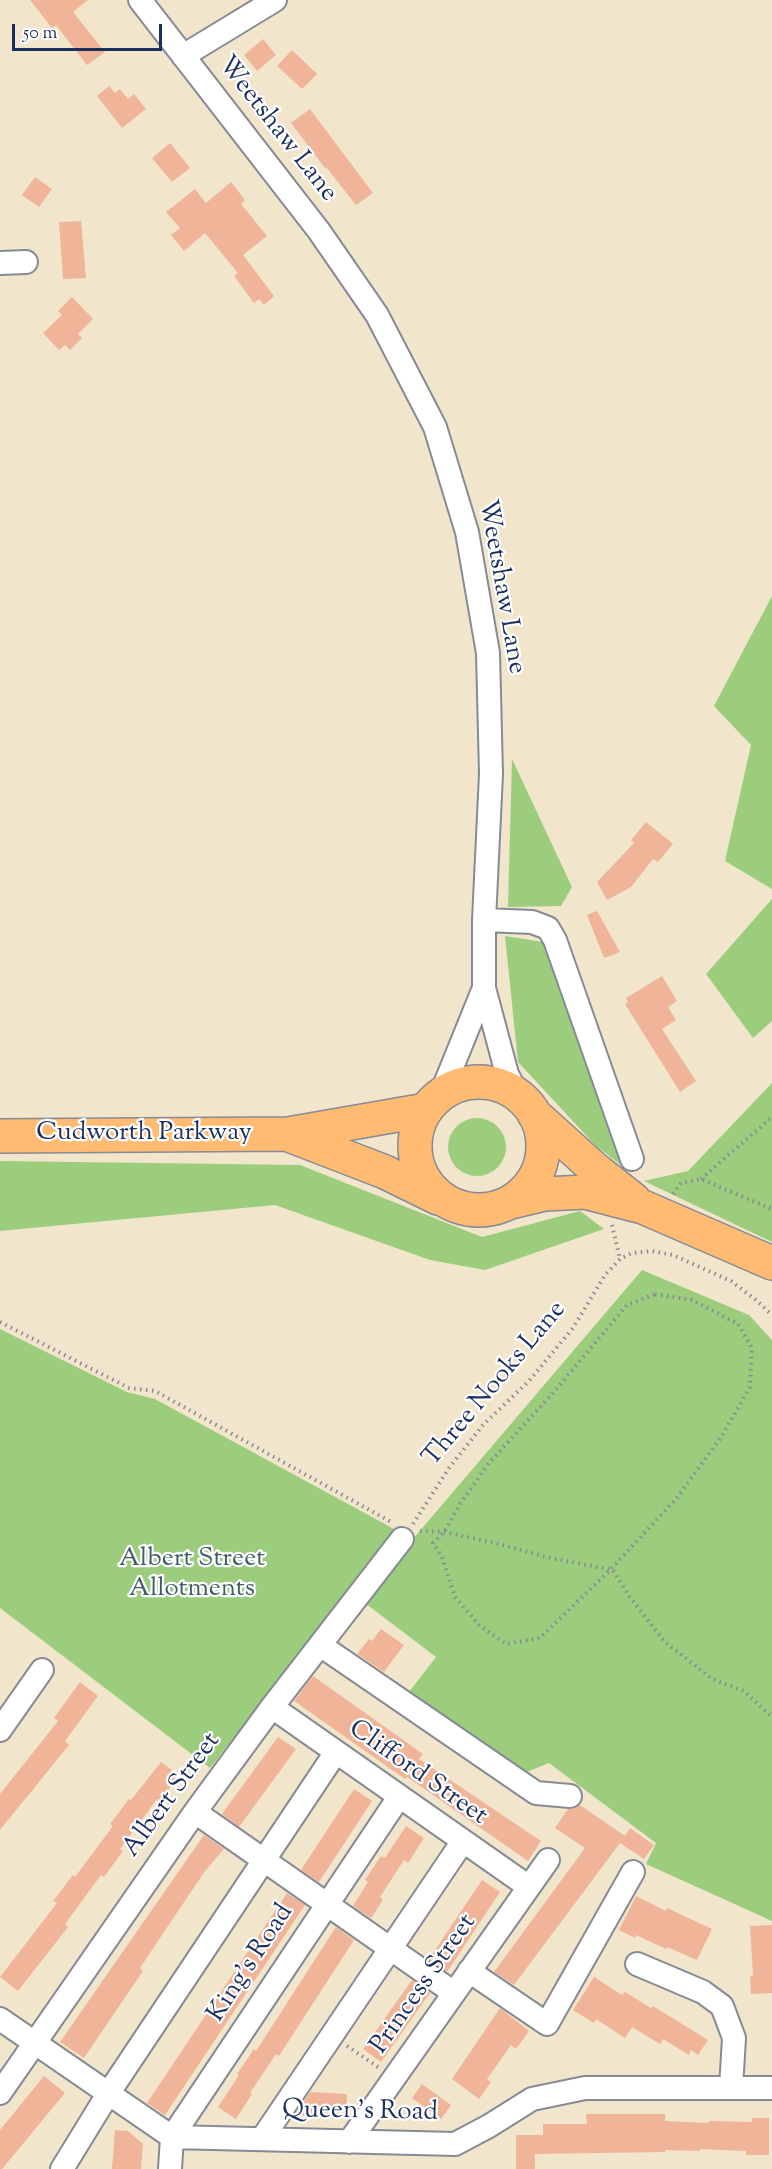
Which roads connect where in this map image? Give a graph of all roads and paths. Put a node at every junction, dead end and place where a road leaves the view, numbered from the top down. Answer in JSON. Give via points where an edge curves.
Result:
{"nodes":[{"id":1,"x":140,"y":0,"type":"edge"},
{"id":2,"x":275,"y":0,"type":"edge"},
{"id":3,"x":183,"y":56,"type":"junction"},
{"id":4,"x":26,"y":262,"type":"dead end"},
{"id":5,"x":0,"y":263,"type":"edge"},
{"id":6,"x":484,"y":920,"type":"junction"},
{"id":7,"x":484,"y":988,"type":"junction"},
{"id":8,"x":433,"y":1102,"type":"junction"},
{"id":9,"x":526,"y":1105,"type":"junction"},
{"id":10,"x":772,"y":1117,"type":"edge"},
{"id":11,"x":288,"y":1134,"type":"junction"},
{"id":12,"x":0,"y":1136,"type":"edge"},
{"id":13,"x":632,"y":1158,"type":"dead end"},
{"id":14,"x":701,"y":1179,"type":"junction"},
{"id":15,"x":511,"y":1202,"type":"junction"},
{"id":16,"x":449,"y":1203,"type":"junction"},
{"id":17,"x":639,"y":1207,"type":"junction"},
{"id":18,"x":772,"y":1209,"type":"edge"},
{"id":19,"x":620,"y":1259,"type":"junction"},
{"id":20,"x":772,"y":1263,"type":"edge"},
{"id":21,"x":772,"y":1315,"type":"edge"},
{"id":22,"x":0,"y":1322,"type":"edge"},
{"id":23,"x":444,"y":1532,"type":"junction"},
{"id":24,"x":405,"y":1535,"type":"junction"},
{"id":25,"x":610,"y":1569,"type":"junction"},
{"id":26,"x":320,"y":1645,"type":"junction"},
{"id":27,"x":42,"y":1670,"type":"dead end"},
{"id":28,"x":272,"y":1707,"type":"junction"},
{"id":29,"x":772,"y":1717,"type":"edge"},
{"id":30,"x":0,"y":1730,"type":"edge"},
{"id":31,"x":336,"y":1752,"type":"junction"},
{"id":32,"x":570,"y":1796,"type":"dead end"},
{"id":33,"x":399,"y":1797,"type":"junction"},
{"id":34,"x":195,"y":1812,"type":"junction"},
{"id":35,"x":463,"y":1841,"type":"junction"},
{"id":36,"x":548,"y":1860,"type":"dead end"},
{"id":37,"x":265,"y":1861,"type":"junction"},
{"id":38,"x":633,"y":1872,"type":"dead end"},
{"id":39,"x":529,"y":1887,"type":"junction"},
{"id":40,"x":326,"y":1904,"type":"junction"},
{"id":41,"x":391,"y":1948,"type":"junction"},
{"id":42,"x":637,"y":1964,"type":"dead end"},
{"id":43,"x":470,"y":1971,"type":"junction"},
{"id":44,"x":454,"y":1993,"type":"junction"},
{"id":45,"x":0,"y":2019,"type":"edge"},
{"id":46,"x":332,"y":2035,"type":"junction"},
{"id":47,"x":34,"y":2044,"type":"junction"},
{"id":48,"x":394,"y":2079,"type":"junction"},
{"id":49,"x":731,"y":2088,"type":"junction"},
{"id":50,"x":772,"y":2088,"type":"edge"},
{"id":51,"x":0,"y":2093,"type":"edge"},
{"id":52,"x":108,"y":2094,"type":"junction"},
{"id":53,"x":172,"y":2137,"type":"junction"},
{"id":54,"x":262,"y":2139,"type":"junction"},
{"id":55,"x":349,"y":2142,"type":"junction"},
{"id":56,"x":62,"y":2169,"type":"edge"},
{"id":57,"x":170,"y":2169,"type":"edge"}],
"edges":[{"from":1,"to":3,"type":"street","name":"Weetshaw Lane"},
{"from":2,"to":3,"type":"street"},
{"from":3,"to":6,"type":"street","name":"Weetshaw Lane","via":[[319,231],[377,315],[435,428],[468,532],[488,653],[491,774]]},
{"from":4,"to":5,"type":"street"},
{"from":6,"to":7,"type":"street","name":"Weetshaw Lane"},
{"from":6,"to":13,"type":"street","via":[[532,922],[548,928]]},
{"from":7,"to":8,"type":"street","name":"Weetshaw Lane"},
{"from":7,"to":9,"type":"street","name":"Weetshaw Lane","via":[[507,1074]]},
{"from":8,"to":9,"type":"highway","name":"Cudworth Parkway","via":[[460,1085],[480,1083],[500,1086]]},
{"from":8,"to":11,"type":"highway","name":"Cudworth Parkway"},
{"from":8,"to":16,"type":"highway","name":"Cudworth Parkway","via":[[417,1129],[415,1151],[420,1172],[432,1190]]},
{"from":9,"to":15,"type":"highway","via":[[541,1132],[542,1153],[537,1172]]},
{"from":9,"to":17,"type":"highway","name":"Cudworth Parkway"},
{"from":10,"to":14,"type":"path"},
{"from":11,"to":12,"type":"highway","name":"Cudworth Parkway"},
{"from":11,"to":16,"type":"highway","name":"Cudworth Parkway","via":[[385,1172]]},
{"from":14,"to":17,"type":"path","via":[[681,1183]]},
{"from":14,"to":18,"type":"path"},
{"from":15,"to":16,"type":"highway","name":"Cudworth Parkway","via":[[491,1209],[469,1210]]},
{"from":15,"to":17,"type":"highway","name":"Cudworth Parkway","via":[[544,1194],[585,1192]]},
{"from":17,"to":19,"type":"path","via":[[612,1224]]},
{"from":17,"to":20,"type":"highway","name":"Cudworth Parkway"},
{"from":19,"to":21,"type":"path","via":[[652,1251],[673,1255],[731,1281]]},
{"from":19,"to":24,"type":"path","name":"Three Nooks Lane","via":[[605,1275],[573,1328],[448,1468]]},
{"from":22,"to":24,"type":"path","via":[[129,1388],[155,1391]]},
{"from":23,"to":24,"type":"path"},
{"from":23,"to":25,"type":"path"},
{"from":23,"to":25,"type":"path","via":[[433,1543],[442,1557],[455,1597],[479,1625],[506,1644],[540,1638]]},
{"from":23,"to":25,"type":"path","via":[[489,1463],[627,1305],[655,1294],[692,1300],[738,1324],[752,1348],[750,1387],[722,1436],[676,1499]]},
{"from":24,"to":26,"type":"street","name":"Albert Street"},
{"from":25,"to":29,"type":"path","via":[[664,1641],[712,1679],[744,1691]]},
{"from":26,"to":28,"type":"street","name":"Albert Street"},
{"from":26,"to":32,"type":"street","via":[[536,1793]]},
{"from":27,"to":30,"type":"street"},
{"from":28,"to":31,"type":"street","name":"Clifford Street"},
{"from":28,"to":34,"type":"street","name":"Albert Street"},
{"from":31,"to":33,"type":"street","name":"Clifford Street"},
{"from":31,"to":37,"type":"street"},
{"from":33,"to":35,"type":"street","name":"Clifford Street"},
{"from":33,"to":40,"type":"street","name":"King's Road"},
{"from":34,"to":37,"type":"street"},
{"from":34,"to":47,"type":"street","name":"Albert Street"},
{"from":35,"to":39,"type":"street","name":"Clifford Street"},
{"from":35,"to":41,"type":"street"},
{"from":36,"to":39,"type":"street","name":"Princess Street"},
{"from":37,"to":40,"type":"street"},
{"from":37,"to":52,"type":"street"},
{"from":38,"to":43,"type":"street","via":[[547,2024]]},
{"from":39,"to":43,"type":"street","name":"Princess Street"},
{"from":40,"to":41,"type":"street"},
{"from":40,"to":53,"type":"street","name":"King's Road"},
{"from":41,"to":44,"type":"street"},
{"from":41,"to":46,"type":"street"},
{"from":42,"to":49,"type":"street","via":[[703,1992],[722,2006],[734,2038]]},
{"from":43,"to":44,"type":"street","name":"Princess Street"},
{"from":44,"to":48,"type":"street","name":"Princess Street"},
{"from":45,"to":47,"type":"street"},
{"from":46,"to":48,"type":"path"},
{"from":46,"to":54,"type":"street"},
{"from":47,"to":51,"type":"street","name":"Albert Street"},
{"from":47,"to":52,"type":"street"},
{"from":48,"to":55,"type":"street","name":"Princess Street"},
{"from":49,"to":50,"type":"street","name":"Queen's Road"},
{"from":49,"to":55,"type":"street","name":"Queen's Road","via":[[585,2088],[532,2099],[455,2144]]},
{"from":52,"to":53,"type":"street"},
{"from":52,"to":56,"type":"street"},
{"from":53,"to":54,"type":"street","name":"Queen's Road"},
{"from":53,"to":57,"type":"street","name":"King's Road"},
{"from":54,"to":55,"type":"street","name":"Queen's Road"}]}
